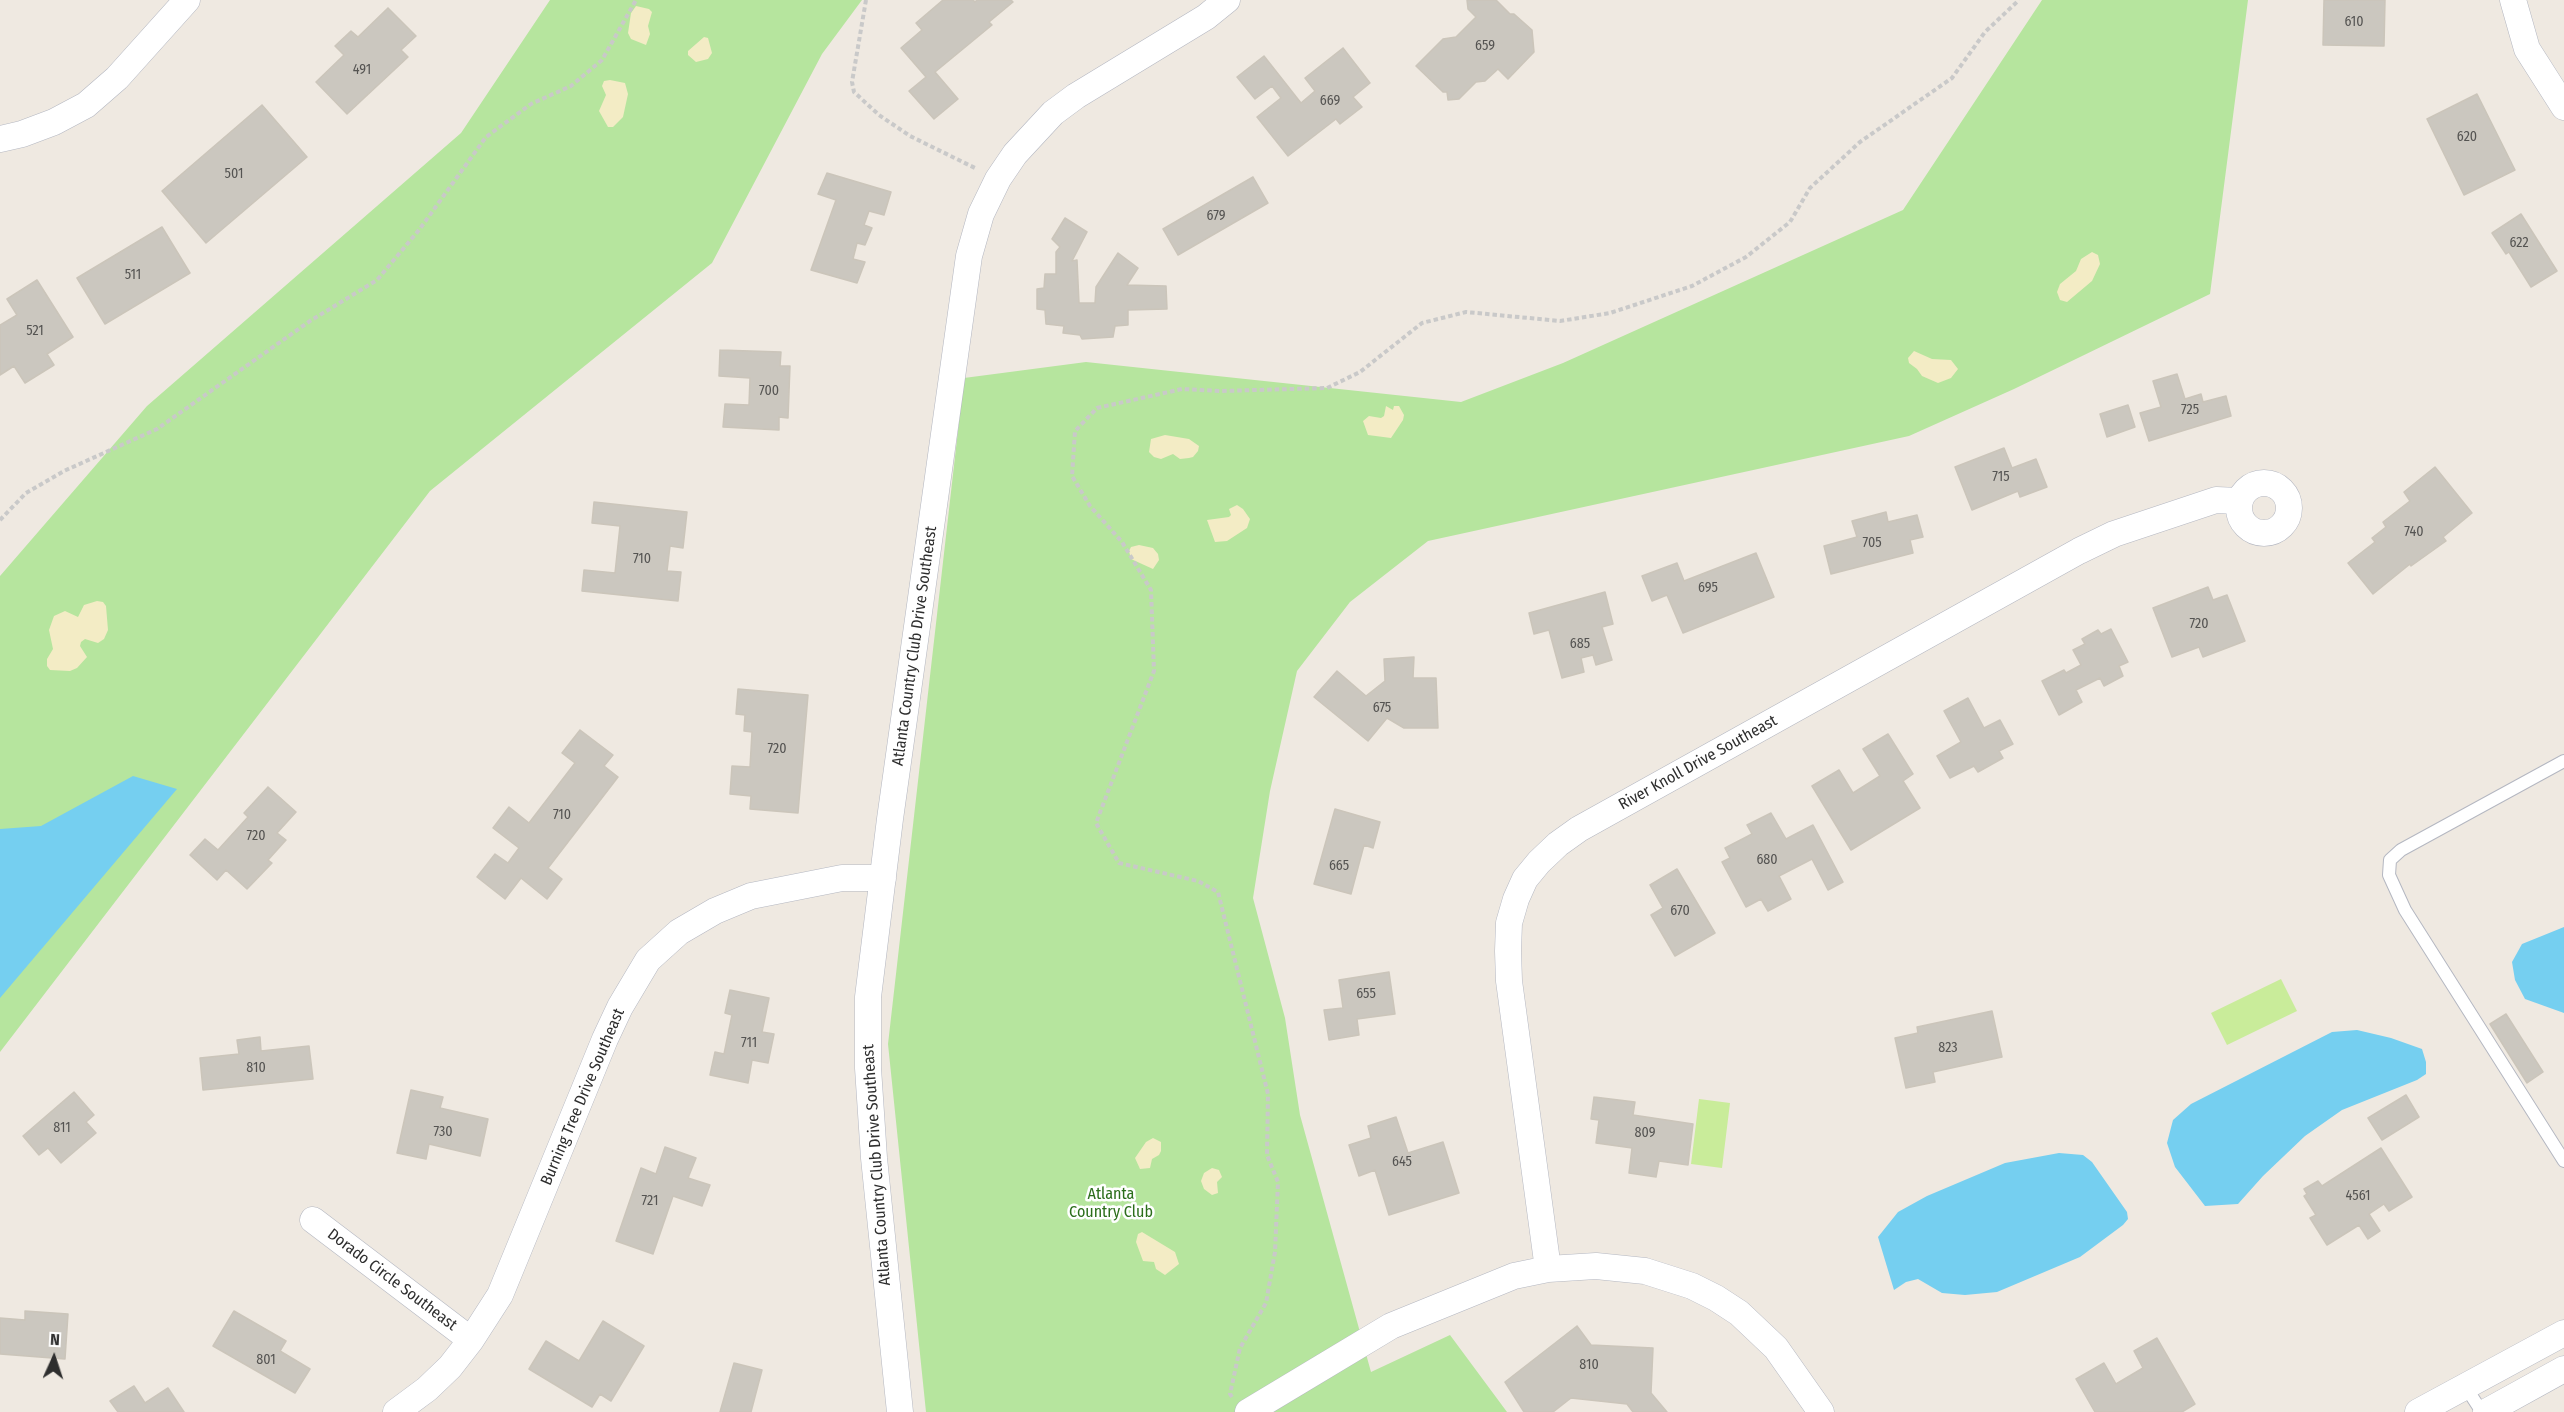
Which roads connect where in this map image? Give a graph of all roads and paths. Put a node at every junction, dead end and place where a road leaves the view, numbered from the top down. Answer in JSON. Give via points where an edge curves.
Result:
{"nodes":[{"id":1,"x":187,"y":0,"type":"edge"},
{"id":2,"x":636,"y":0,"type":"edge"},
{"id":3,"x":866,"y":0,"type":"edge"},
{"id":4,"x":1227,"y":0,"type":"edge"},
{"id":5,"x":2019,"y":0,"type":"edge"},
{"id":6,"x":2513,"y":0,"type":"edge"},
{"id":7,"x":2564,"y":107,"type":"edge"},
{"id":8,"x":0,"y":139,"type":"edge"},
{"id":9,"x":998,"y":179,"type":"junction"},
{"id":10,"x":2239,"y":501,"type":"dead end"},
{"id":11,"x":0,"y":520,"type":"edge"},
{"id":12,"x":2564,"y":761,"type":"edge"},
{"id":13,"x":883,"y":878,"type":"junction"},
{"id":14,"x":2564,"y":1161,"type":"edge"},
{"id":15,"x":313,"y":1220,"type":"dead end"},
{"id":16,"x":1548,"y":1269,"type":"junction"},
{"id":17,"x":2564,"y":1332,"type":"edge"},
{"id":18,"x":471,"y":1340,"type":"junction"},
{"id":19,"x":2564,"y":1369,"type":"edge"},
{"id":20,"x":2465,"y":1386,"type":"junction"},
{"id":21,"x":1242,"y":1408,"type":"edge"},
{"id":22,"x":396,"y":1412,"type":"edge"},
{"id":23,"x":900,"y":1412,"type":"edge"},
{"id":24,"x":1821,"y":1412,"type":"edge"},
{"id":25,"x":2418,"y":1412,"type":"edge"},
{"id":26,"x":2484,"y":1412,"type":"edge"}],
"edges":[{"from":1,"to":8,"type":"street","via":[[117,78],[86,105],[54,122]]},
{"from":2,"to":11,"type":"path","via":[[602,60],[571,86],[531,104],[486,137],[419,230],[377,280],[310,321],[157,429],[64,471],[26,493]]},
{"from":3,"to":9,"type":"path","via":[[852,82],[854,92],[879,116],[910,136]]},
{"from":4,"to":9,"type":"street","name":"Atlanta Country Club Drive Southeast","via":[[1053,113]]},
{"from":5,"to":21,"type":"path","via":[[1985,32],[1952,78],[1860,141],[1810,188],[1790,222],[1746,257],[1692,286],[1610,313],[1560,321],[1466,312],[1422,323],[1360,372],[1327,388],[1172,390],[1097,408],[1075,431],[1072,476],[1090,507],[1122,542],[1151,590],[1154,671],[1096,823],[1119,863],[1197,881],[1218,892],[1268,1094],[1267,1155],[1278,1182],[1275,1252],[1266,1304],[1240,1348],[1230,1394]]},
{"from":6,"to":7,"type":"street","via":[[2527,48]]},
{"from":9,"to":13,"type":"street","name":"Atlanta Country Club Drive Southeast","via":[[981,214],[969,256]]},
{"from":10,"to":16,"type":"street","name":"River Knoll Drive Southeast","via":[[2216,500],[2114,534],[2079,551],[1579,829],[1539,862],[1516,899],[1509,923],[1508,951]]},
{"from":12,"to":14,"type":"lane","via":[[2401,850],[2390,860],[2389,875],[2405,910]]},
{"from":13,"to":18,"type":"street","name":"Burning Tree Drive Southeast","via":[[842,878],[751,896],[679,932],[648,960],[605,1039],[500,1295]]},
{"from":13,"to":23,"type":"street","name":"Atlanta Country Club Drive Southeast","via":[[868,997],[868,1068]]},
{"from":15,"to":18,"type":"street","name":"Dorado Circle Southeast"},
{"from":16,"to":21,"type":"street","via":[[1514,1276],[1391,1326]]},
{"from":16,"to":24,"type":"street","via":[[1596,1266],[1646,1271],[1716,1298],[1739,1313],[1776,1348]]},
{"from":17,"to":20,"type":"street"},
{"from":18,"to":22,"type":"street","name":"Burning Tree Drive Southeast","via":[[427,1389]]},
{"from":19,"to":26,"type":"street"},
{"from":20,"to":25,"type":"street"},
{"from":20,"to":26,"type":"lane"}]}
